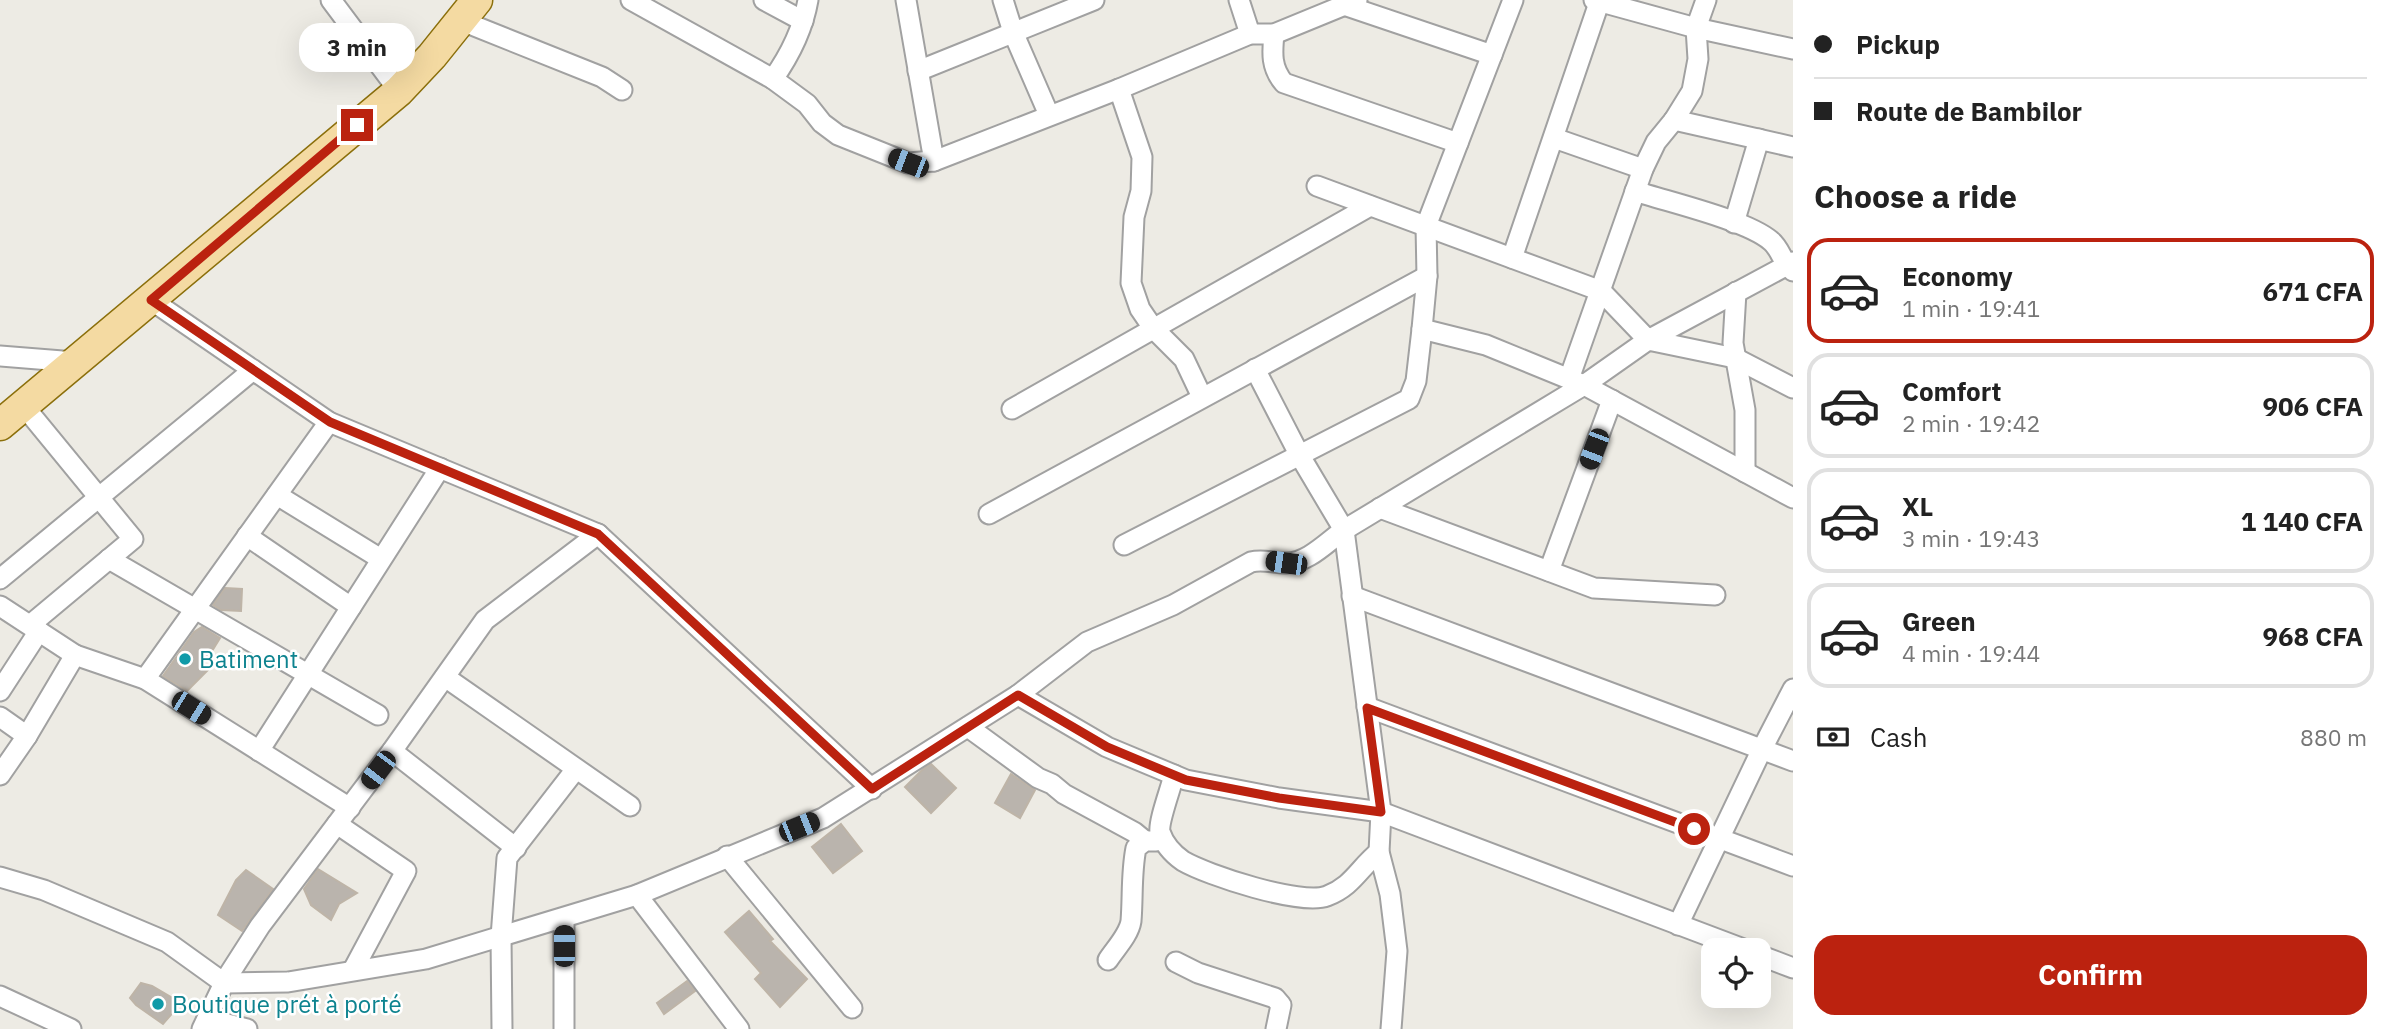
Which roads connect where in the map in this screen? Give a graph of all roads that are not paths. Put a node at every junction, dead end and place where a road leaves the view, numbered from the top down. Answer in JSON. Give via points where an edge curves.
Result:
{"nodes":[{"id":1,"x":331,"y":0,"type":"edge"},
{"id":2,"x":631,"y":0,"type":"edge"},
{"id":3,"x":764,"y":0,"type":"edge"},
{"id":4,"x":808,"y":0,"type":"edge"},
{"id":5,"x":906,"y":0,"type":"edge"},
{"id":6,"x":1003,"y":0,"type":"edge"},
{"id":7,"x":1094,"y":0,"type":"edge"},
{"id":8,"x":1240,"y":0,"type":"edge"},
{"id":9,"x":1513,"y":0,"type":"edge"},
{"id":10,"x":1706,"y":0,"type":"edge"},
{"id":11,"x":1598,"y":1,"type":"edge"},
{"id":12,"x":1352,"y":3,"type":"edge"},
{"id":13,"x":1316,"y":8,"type":"edge"},
{"id":14,"x":470,"y":10,"type":"edge"},
{"id":15,"x":803,"y":20,"type":"junction"},
{"id":16,"x":1696,"y":28,"type":"junction"},
{"id":17,"x":1013,"y":32,"type":"junction"},
{"id":18,"x":1250,"y":34,"type":"junction"},
{"id":19,"x":1274,"y":34,"type":"junction"},
{"id":20,"x":1793,"y":49,"type":"edge"},
{"id":21,"x":1492,"y":55,"type":"junction"},
{"id":22,"x":918,"y":71,"type":"junction"},
{"id":23,"x":773,"y":79,"type":"junction"},
{"id":24,"x":622,"y":89,"type":"dead end"},
{"id":25,"x":1119,"y":89,"type":"junction"},
{"id":26,"x":399,"y":91,"type":"junction"},
{"id":27,"x":1049,"y":115,"type":"junction"},
{"id":28,"x":1674,"y":120,"type":"junction"},
{"id":29,"x":1554,"y":138,"type":"junction"},
{"id":30,"x":1759,"y":139,"type":"junction"},
{"id":31,"x":1458,"y":143,"type":"junction"},
{"id":32,"x":1793,"y":147,"type":"edge"},
{"id":33,"x":934,"y":161,"type":"junction"},
{"id":34,"x":1643,"y":169,"type":"junction"},
{"id":35,"x":1317,"y":186,"type":"dead end"},
{"id":36,"x":1635,"y":191,"type":"junction"},
{"id":37,"x":1370,"y":206,"type":"junction"},
{"id":38,"x":1734,"y":223,"type":"junction"},
{"id":39,"x":1426,"y":226,"type":"junction"},
{"id":40,"x":1512,"y":258,"type":"junction"},
{"id":41,"x":1791,"y":266,"type":"edge"},
{"id":42,"x":1427,"y":276,"type":"junction"},
{"id":43,"x":1601,"y":291,"type":"junction"},
{"id":44,"x":1737,"y":292,"type":"junction"},
{"id":45,"x":151,"y":300,"type":"junction"},
{"id":46,"x":1153,"y":328,"type":"junction"},
{"id":47,"x":1422,"y":329,"type":"junction"},
{"id":48,"x":1648,"y":340,"type":"junction"},
{"id":49,"x":0,"y":356,"type":"edge"},
{"id":50,"x":1735,"y":358,"type":"junction"},
{"id":51,"x":75,"y":362,"type":"junction"},
{"id":52,"x":1255,"y":369,"type":"junction"},
{"id":53,"x":253,"y":370,"type":"junction"},
{"id":54,"x":1577,"y":382,"type":"junction"},
{"id":55,"x":1793,"y":388,"type":"edge"},
{"id":56,"x":1202,"y":397,"type":"junction"},
{"id":57,"x":1612,"y":400,"type":"junction"},
{"id":58,"x":23,"y":405,"type":"junction"},
{"id":59,"x":1012,"y":409,"type":"dead end"},
{"id":60,"x":330,"y":422,"type":"junction"},
{"id":61,"x":0,"y":425,"type":"edge"},
{"id":62,"x":1300,"y":456,"type":"junction"},
{"id":63,"x":440,"y":468,"type":"junction"},
{"id":64,"x":1745,"y":472,"type":"junction"},
{"id":65,"x":277,"y":495,"type":"junction"},
{"id":66,"x":99,"y":498,"type":"junction"},
{"id":67,"x":1793,"y":498,"type":"edge"},
{"id":68,"x":1380,"y":508,"type":"junction"},
{"id":69,"x":989,"y":514,"type":"dead end"},
{"id":70,"x":1344,"y":530,"type":"junction"},
{"id":71,"x":598,"y":534,"type":"junction"},
{"id":72,"x":247,"y":536,"type":"junction"},
{"id":73,"x":1124,"y":545,"type":"dead end"},
{"id":74,"x":108,"y":559,"type":"junction"},
{"id":75,"x":382,"y":559,"type":"junction"},
{"id":76,"x":1549,"y":571,"type":"junction"},
{"id":77,"x":0,"y":579,"type":"edge"},
{"id":78,"x":1715,"y":595,"type":"dead end"},
{"id":79,"x":1352,"y":596,"type":"junction"},
{"id":80,"x":0,"y":606,"type":"edge"},
{"id":81,"x":351,"y":607,"type":"junction"},
{"id":82,"x":195,"y":610,"type":"junction"},
{"id":83,"x":34,"y":628,"type":"junction"},
{"id":84,"x":75,"y":655,"type":"junction"},
{"id":85,"x":308,"y":674,"type":"junction"},
{"id":86,"x":445,"y":677,"type":"junction"},
{"id":87,"x":145,"y":679,"type":"junction"},
{"id":88,"x":1793,"y":689,"type":"edge"},
{"id":89,"x":0,"y":691,"type":"edge"},
{"id":90,"x":1018,"y":695,"type":"junction"},
{"id":91,"x":1367,"y":708,"type":"junction"},
{"id":92,"x":378,"y":715,"type":"dead end"},
{"id":93,"x":0,"y":717,"type":"edge"},
{"id":94,"x":968,"y":727,"type":"junction"},
{"id":95,"x":27,"y":736,"type":"junction"},
{"id":96,"x":1762,"y":749,"type":"junction"},
{"id":97,"x":260,"y":751,"type":"junction"},
{"id":98,"x":392,"y":751,"type":"junction"},
{"id":99,"x":1793,"y":761,"type":"edge"},
{"id":100,"x":576,"y":769,"type":"junction"},
{"id":101,"x":0,"y":775,"type":"edge"},
{"id":102,"x":1174,"y":775,"type":"junction"},
{"id":103,"x":872,"y":789,"type":"junction"},
{"id":104,"x":629,"y":806,"type":"dead end"},
{"id":105,"x":350,"y":808,"type":"junction"},
{"id":106,"x":1381,"y":812,"type":"junction"},
{"id":107,"x":337,"y":824,"type":"junction"},
{"id":108,"x":1719,"y":838,"type":"junction"},
{"id":109,"x":1154,"y":841,"type":"junction"},
{"id":110,"x":516,"y":848,"type":"junction"},
{"id":111,"x":1379,"y":852,"type":"junction"},
{"id":112,"x":727,"y":856,"type":"junction"},
{"id":113,"x":1793,"y":866,"type":"edge"},
{"id":114,"x":0,"y":877,"type":"edge"},
{"id":115,"x":637,"y":895,"type":"junction"},
{"id":116,"x":564,"y":918,"type":"junction"},
{"id":117,"x":1678,"y":925,"type":"junction"},
{"id":118,"x":501,"y":937,"type":"junction"},
{"id":119,"x":1713,"y":938,"type":"edge"},
{"id":120,"x":1108,"y":960,"type":"dead end"},
{"id":121,"x":1771,"y":960,"type":"edge"},
{"id":122,"x":1176,"y":962,"type":"dead end"},
{"id":123,"x":1793,"y":968,"type":"edge"},
{"id":124,"x":353,"y":970,"type":"junction"},
{"id":125,"x":225,"y":983,"type":"junction"},
{"id":126,"x":0,"y":996,"type":"edge"},
{"id":127,"x":852,"y":1008,"type":"dead end"},
{"id":128,"x":204,"y":1024,"type":"edge"},
{"id":129,"x":71,"y":1029,"type":"edge"},
{"id":130,"x":247,"y":1029,"type":"edge"},
{"id":131,"x":502,"y":1029,"type":"edge"},
{"id":132,"x":564,"y":1029,"type":"edge"},
{"id":133,"x":740,"y":1029,"type":"edge"},
{"id":134,"x":1276,"y":1029,"type":"edge"},
{"id":135,"x":1391,"y":1029,"type":"edge"}],
"edges":[{"from":1,"to":26,"type":"street"},
{"from":2,"to":23,"type":"street"},
{"from":3,"to":15,"type":"street"},
{"from":4,"to":15,"type":"street"},
{"from":5,"to":22,"type":"street"},
{"from":6,"to":17,"type":"street"},
{"from":7,"to":17,"type":"street"},
{"from":8,"to":18,"type":"street"},
{"from":9,"to":21,"type":"street"},
{"from":10,"to":16,"type":"street"},
{"from":11,"to":16,"type":"street"},
{"from":11,"to":29,"type":"street"},
{"from":12,"to":13,"type":"street"},
{"from":12,"to":21,"type":"street"},
{"from":13,"to":19,"type":"street"},
{"from":14,"to":24,"type":"street"},
{"from":14,"to":26,"type":"main road"},
{"from":15,"to":23,"type":"street","via":[[792,52]]},
{"from":16,"to":20,"type":"street"},
{"from":16,"to":28,"type":"street","via":[[1698,60],[1692,91]]},
{"from":17,"to":22,"type":"street"},
{"from":17,"to":27,"type":"street"},
{"from":18,"to":19,"type":"street"},
{"from":18,"to":25,"type":"street"},
{"from":19,"to":31,"type":"street","via":[[1272,55],[1276,74],[1284,83]]},
{"from":21,"to":31,"type":"street"},
{"from":22,"to":33,"type":"street"},
{"from":23,"to":33,"type":"street","via":[[838,135],[908,163]]},
{"from":25,"to":27,"type":"street"},
{"from":25,"to":46,"type":"street","via":[[1142,157],[1131,283],[1139,309]]},
{"from":26,"to":45,"type":"main road"},
{"from":27,"to":33,"type":"street"},
{"from":28,"to":30,"type":"street"},
{"from":28,"to":34,"type":"street"},
{"from":29,"to":34,"type":"street"},
{"from":29,"to":40,"type":"street"},
{"from":30,"to":32,"type":"street"},
{"from":30,"to":38,"type":"street"},
{"from":31,"to":39,"type":"street"},
{"from":34,"to":36,"type":"street"},
{"from":35,"to":37,"type":"street"},
{"from":36,"to":38,"type":"street"},
{"from":36,"to":43,"type":"street"},
{"from":37,"to":39,"type":"street"},
{"from":37,"to":46,"type":"street"},
{"from":38,"to":41,"type":"street","via":[[1770,240]]},
{"from":39,"to":40,"type":"street"},
{"from":39,"to":42,"type":"street"},
{"from":40,"to":43,"type":"street"},
{"from":41,"to":44,"type":"street"},
{"from":42,"to":47,"type":"street"},
{"from":42,"to":52,"type":"street"},
{"from":43,"to":48,"type":"street"},
{"from":43,"to":54,"type":"street"},
{"from":44,"to":48,"type":"street"},
{"from":44,"to":50,"type":"street"},
{"from":45,"to":51,"type":"main road"},
{"from":45,"to":53,"type":"street"},
{"from":46,"to":56,"type":"street","via":[[1184,359]]},
{"from":46,"to":59,"type":"street"},
{"from":47,"to":54,"type":"street","via":[[1486,345]]},
{"from":47,"to":62,"type":"street","via":[[1416,381],[1409,399]]},
{"from":48,"to":50,"type":"street"},
{"from":48,"to":54,"type":"street"},
{"from":49,"to":51,"type":"street"},
{"from":50,"to":55,"type":"street"},
{"from":50,"to":64,"type":"street","via":[[1745,410]]},
{"from":51,"to":58,"type":"main road"},
{"from":52,"to":56,"type":"street"},
{"from":52,"to":62,"type":"street"},
{"from":53,"to":60,"type":"street"},
{"from":53,"to":66,"type":"street"},
{"from":54,"to":57,"type":"street"},
{"from":54,"to":68,"type":"street"},
{"from":56,"to":69,"type":"street"},
{"from":57,"to":64,"type":"street"},
{"from":57,"to":76,"type":"street"},
{"from":58,"to":61,"type":"main road"},
{"from":58,"to":66,"type":"street"},
{"from":60,"to":63,"type":"street"},
{"from":60,"to":65,"type":"street"},
{"from":62,"to":70,"type":"street"},
{"from":62,"to":73,"type":"street"},
{"from":63,"to":71,"type":"street"},
{"from":63,"to":75,"type":"street"},
{"from":64,"to":67,"type":"street"},
{"from":65,"to":72,"type":"street"},
{"from":65,"to":75,"type":"street"},
{"from":66,"to":74,"type":"street","via":[[133,539]]},
{"from":66,"to":77,"type":"street"},
{"from":68,"to":70,"type":"street"},
{"from":68,"to":76,"type":"street"},
{"from":70,"to":79,"type":"street"},
{"from":70,"to":90,"type":"street","via":[[1298,562],[1251,562],[1173,605],[1087,642]]},
{"from":71,"to":86,"type":"street","via":[[485,620]]},
{"from":71,"to":103,"type":"street"},
{"from":72,"to":81,"type":"street"},
{"from":72,"to":82,"type":"street"},
{"from":74,"to":82,"type":"street"},
{"from":74,"to":83,"type":"street"},
{"from":75,"to":81,"type":"street"},
{"from":76,"to":78,"type":"street","via":[[1594,588]]},
{"from":79,"to":91,"type":"street"},
{"from":79,"to":96,"type":"street"},
{"from":80,"to":83,"type":"street"},
{"from":81,"to":85,"type":"street"},
{"from":82,"to":85,"type":"street"},
{"from":82,"to":87,"type":"street"},
{"from":83,"to":84,"type":"street"},
{"from":83,"to":89,"type":"street"},
{"from":84,"to":87,"type":"street"},
{"from":84,"to":95,"type":"street"},
{"from":85,"to":92,"type":"street"},
{"from":85,"to":97,"type":"street"},
{"from":86,"to":98,"type":"street"},
{"from":86,"to":100,"type":"street"},
{"from":87,"to":97,"type":"street"},
{"from":88,"to":96,"type":"street"},
{"from":90,"to":94,"type":"street"},
{"from":90,"to":102,"type":"street","via":[[1107,747]]},
{"from":91,"to":106,"type":"street"},
{"from":91,"to":108,"type":"street"},
{"from":93,"to":95,"type":"street"},
{"from":94,"to":103,"type":"street"},
{"from":94,"to":109,"type":"street","via":[[1038,778]]},
{"from":95,"to":101,"type":"street"},
{"from":96,"to":99,"type":"street"},
{"from":96,"to":108,"type":"street"},
{"from":97,"to":105,"type":"street"},
{"from":98,"to":105,"type":"street"},
{"from":98,"to":110,"type":"street"},
{"from":100,"to":104,"type":"street"},
{"from":100,"to":110,"type":"street"},
{"from":102,"to":106,"type":"street","via":[[1279,798]]},
{"from":102,"to":109,"type":"street"},
{"from":103,"to":112,"type":"street","via":[[823,818]]},
{"from":105,"to":107,"type":"street"},
{"from":106,"to":111,"type":"street"},
{"from":106,"to":117,"type":"street"},
{"from":107,"to":124,"type":"street","via":[[406,872]]},
{"from":107,"to":125,"type":"street","via":[[260,926]]},
{"from":108,"to":113,"type":"street"},
{"from":108,"to":117,"type":"street"},
{"from":109,"to":111,"type":"street","via":[[1206,872],[1305,897],[1323,897],[1352,882]]},
{"from":109,"to":120,"type":"street","via":[[1136,848],[1131,922]]},
{"from":110,"to":118,"type":"street","via":[[507,858]]},
{"from":111,"to":135,"type":"street","via":[[1396,941]]},
{"from":112,"to":115,"type":"street"},
{"from":112,"to":127,"type":"street"},
{"from":114,"to":125,"type":"street","via":[[167,942]]},
{"from":115,"to":116,"type":"street"},
{"from":115,"to":133,"type":"street"},
{"from":116,"to":118,"type":"street"},
{"from":116,"to":132,"type":"street"},
{"from":117,"to":119,"type":"street"},
{"from":118,"to":124,"type":"street","via":[[426,960]]},
{"from":118,"to":131,"type":"street"},
{"from":121,"to":123,"type":"street"},
{"from":122,"to":134,"type":"street","via":[[1275,998],[1280,1005]]},
{"from":124,"to":125,"type":"street","via":[[288,982]]},
{"from":125,"to":128,"type":"street"},
{"from":126,"to":129,"type":"street"},
{"from":128,"to":130,"type":"street"}]}
